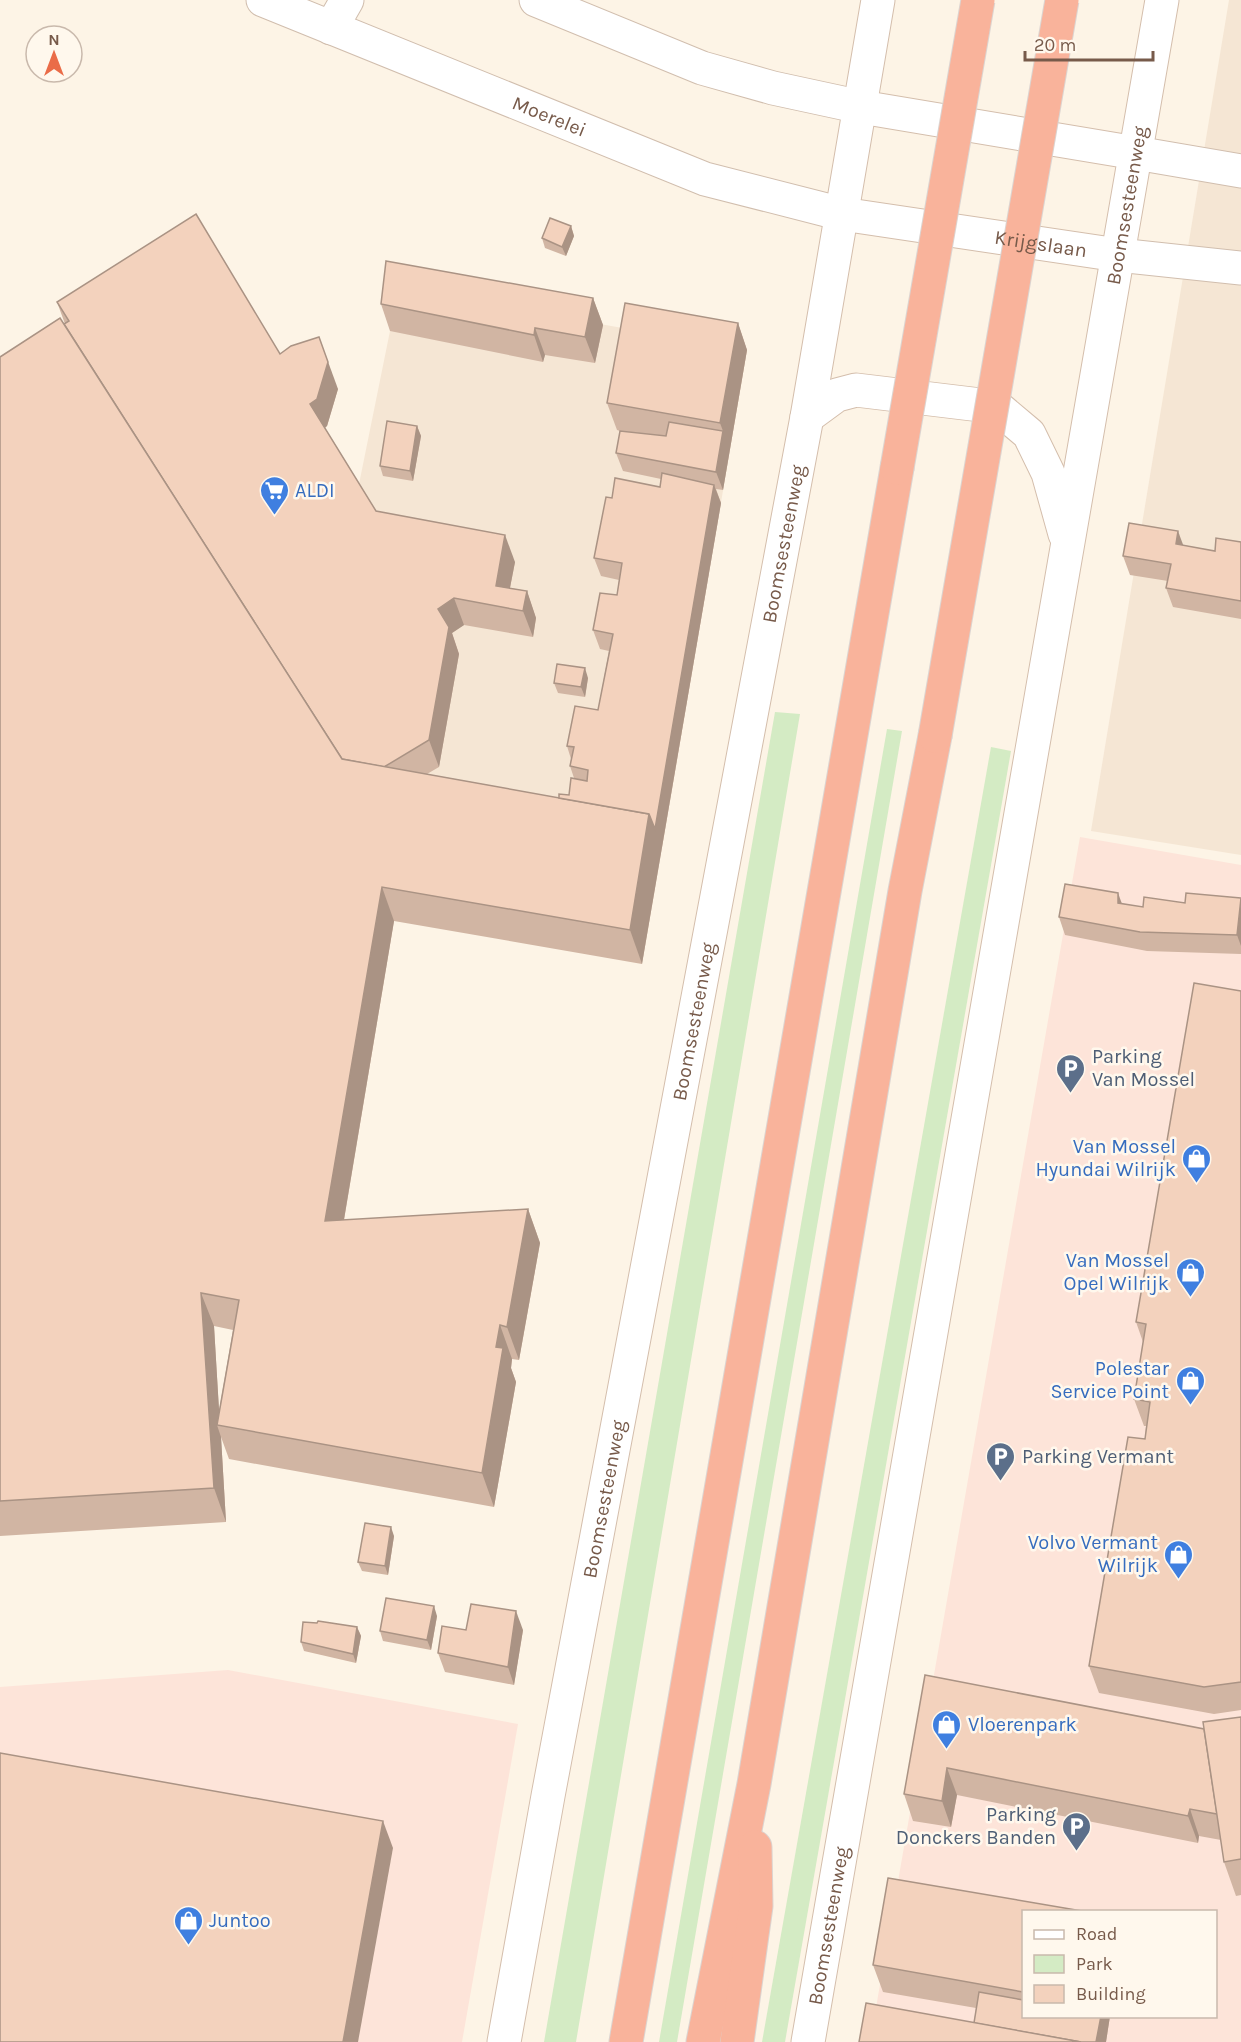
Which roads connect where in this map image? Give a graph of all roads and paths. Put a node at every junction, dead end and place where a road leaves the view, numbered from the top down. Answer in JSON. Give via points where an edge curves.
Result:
{"nodes":[{"id":1,"x":263,"y":0,"type":"edge"},
{"id":2,"x":347,"y":0,"type":"edge"},
{"id":3,"x":536,"y":0,"type":"edge"},
{"id":4,"x":878,"y":0,"type":"edge"},
{"id":5,"x":978,"y":0,"type":"edge"},
{"id":6,"x":1062,"y":0,"type":"edge"},
{"id":7,"x":1162,"y":0,"type":"edge"},
{"id":8,"x":331,"y":28,"type":"junction"},
{"id":9,"x":861,"y":107,"type":"junction"},
{"id":10,"x":1136,"y":153,"type":"junction"},
{"id":11,"x":1241,"y":171,"type":"edge"},
{"id":12,"x":842,"y":214,"type":"junction"},
{"id":13,"x":1118,"y":255,"type":"junction"},
{"id":14,"x":1241,"y":268,"type":"edge"},
{"id":15,"x":807,"y":417,"type":"junction"},
{"id":16,"x":1067,"y":542,"type":"junction"},
{"id":17,"x":754,"y":1784,"type":"junction"},
{"id":18,"x":504,"y":2042,"type":"edge"},
{"id":19,"x":626,"y":2042,"type":"edge"},
{"id":20,"x":703,"y":2042,"type":"edge"},
{"id":21,"x":737,"y":2042,"type":"edge"},
{"id":22,"x":807,"y":2042,"type":"edge"}],
"edges":[{"from":1,"to":8,"type":"main road","name":"Moerelei"},
{"from":2,"to":8,"type":"main road"},
{"from":3,"to":9,"type":"main road","via":[[702,68]]},
{"from":4,"to":9,"type":"main road","name":"Boomsesteenweg"},
{"from":5,"to":19,"type":"highway","bridge":true},
{"from":6,"to":17,"type":"highway","bridge":true,"via":[[905,891]]},
{"from":7,"to":10,"type":"main road","name":"Boomsesteenweg"},
{"from":8,"to":12,"type":"main road","name":"Moerelei","via":[[705,179]]},
{"from":9,"to":10,"type":"main road"},
{"from":9,"to":12,"type":"main road","name":"Boomsesteenweg"},
{"from":10,"to":11,"type":"main road"},
{"from":10,"to":13,"type":"main road","name":"Boomsesteenweg"},
{"from":12,"to":13,"type":"main road","name":"Krijgslaan"},
{"from":12,"to":15,"type":"main road","name":"Boomsesteenweg"},
{"from":13,"to":14,"type":"main road","name":"Krijgslaan"},
{"from":13,"to":16,"type":"main road","name":"Boomsesteenweg"},
{"from":15,"to":16,"type":"main road","via":[[837,395],[856,390],[997,407],[1029,434],[1048,473]]},
{"from":15,"to":18,"type":"main road","name":"Boomsesteenweg"},
{"from":16,"to":22,"type":"main road","name":"Boomsesteenweg"},
{"from":17,"to":20,"type":"highway"},
{"from":17,"to":21,"type":"highway","via":[[756,1906]]}]}
